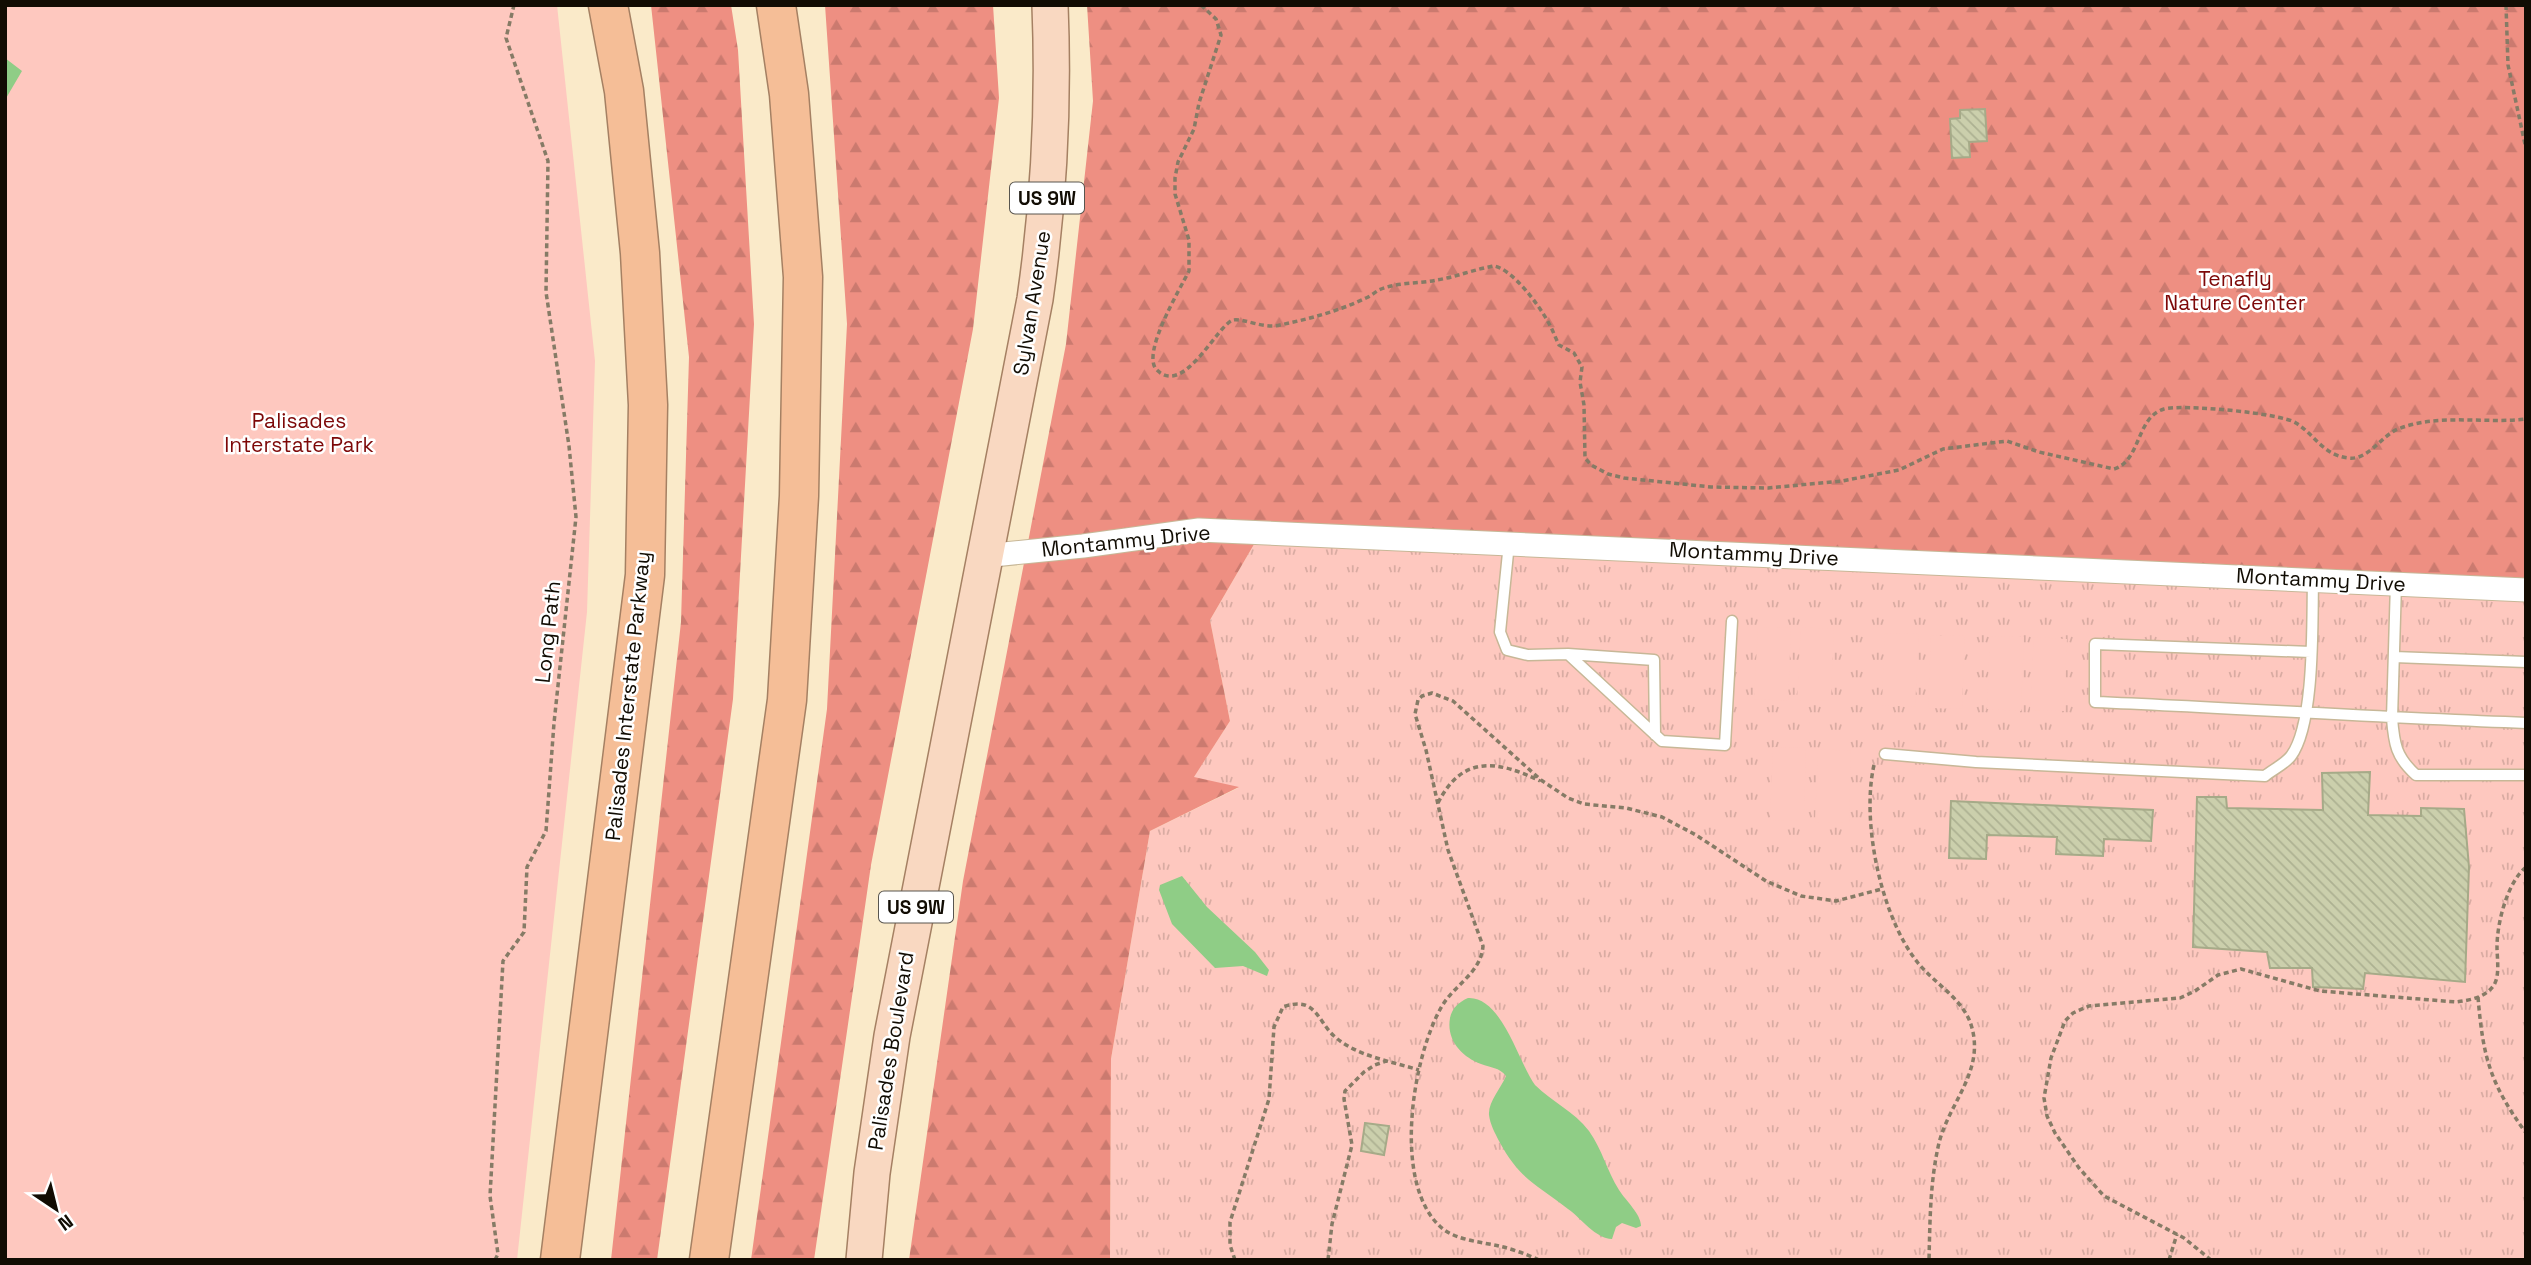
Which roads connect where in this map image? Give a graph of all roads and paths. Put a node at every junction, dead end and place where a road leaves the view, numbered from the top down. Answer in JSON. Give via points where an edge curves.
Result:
{"nodes":[{"id":1,"x":514,"y":5,"type":"edge"},
{"id":2,"x":608,"y":5,"type":"edge"},
{"id":3,"x":776,"y":5,"type":"edge"},
{"id":4,"x":1050,"y":5,"type":"edge"},
{"id":5,"x":1201,"y":5,"type":"edge"},
{"id":6,"x":2506,"y":5,"type":"edge"},
{"id":7,"x":2526,"y":149,"type":"edge"},
{"id":8,"x":2526,"y":419,"type":"edge"},
{"id":9,"x":1509,"y":543,"type":"junction"},
{"id":10,"x":984,"y":556,"type":"junction"},
{"id":11,"x":2313,"y":580,"type":"junction"},
{"id":12,"x":2396,"y":583,"type":"junction"},
{"id":13,"x":2526,"y":590,"type":"edge"},
{"id":14,"x":1732,"y":621,"type":"dead end"},
{"id":15,"x":2311,"y":652,"type":"junction"},
{"id":16,"x":1567,"y":654,"type":"junction"},
{"id":17,"x":2394,"y":657,"type":"junction"},
{"id":18,"x":2526,"y":662,"type":"edge"},
{"id":19,"x":2306,"y":711,"type":"junction"},
{"id":20,"x":2392,"y":718,"type":"junction"},
{"id":21,"x":2526,"y":723,"type":"edge"},
{"id":22,"x":1655,"y":735,"type":"junction"},
{"id":23,"x":1885,"y":754,"type":"joint"},
{"id":24,"x":2526,"y":775,"type":"edge"},
{"id":25,"x":1548,"y":785,"type":"junction"},
{"id":26,"x":1438,"y":803,"type":"junction"},
{"id":27,"x":2526,"y":867,"type":"edge"},
{"id":28,"x":1882,"y":889,"type":"junction"},
{"id":29,"x":2478,"y":997,"type":"junction"},
{"id":30,"x":1386,"y":1060,"type":"junction"},
{"id":31,"x":1419,"y":1070,"type":"junction"},
{"id":32,"x":2526,"y":1133,"type":"edge"},
{"id":33,"x":2177,"y":1234,"type":"junction"},
{"id":34,"x":495,"y":1260,"type":"edge"},
{"id":35,"x":561,"y":1260,"type":"edge"},
{"id":36,"x":709,"y":1260,"type":"edge"},
{"id":37,"x":864,"y":1260,"type":"edge"},
{"id":38,"x":1235,"y":1260,"type":"edge"},
{"id":39,"x":1328,"y":1260,"type":"edge"},
{"id":40,"x":1539,"y":1260,"type":"edge"},
{"id":41,"x":1929,"y":1260,"type":"edge"},
{"id":42,"x":2169,"y":1260,"type":"edge"},
{"id":43,"x":2211,"y":1260,"type":"edge"}],
"edges":[{"from":1,"to":34,"type":"path","name":"Long Path","via":[[506,38],[548,161],[547,292],[576,517],[546,831],[527,867],[524,932],[503,961],[490,1196]]},
{"from":2,"to":35,"type":"highway","name":"Palisades Interstate Parkway","via":[[624,91],[640,253],[648,405],[645,575]]},
{"from":3,"to":36,"type":"highway","via":[[789,94],[803,277],[799,496],[787,700]]},
{"from":4,"to":10,"type":"main road","name":"Sylvan Avenue","number":"US 9W","via":[[1051,137],[1040,267]]},
{"from":5,"to":8,"type":"path","via":[[1216,19],[1221,35],[1194,129],[1177,168],[1175,194],[1191,258],[1155,343],[1154,365],[1164,374],[1176,374],[1198,359],[1232,321],[1276,326],[1327,314],[1381,289],[1494,266],[1520,285],[1547,320],[1559,345],[1577,356],[1585,458],[1608,474],[1625,478],[1768,488],[1842,481],[1899,470],[1943,449],[2007,441],[2114,469],[2128,459],[2154,414],[2180,407],[2281,417],[2298,423],[2325,448],[2351,459],[2396,429],[2413,425]]},
{"from":6,"to":7,"type":"path","via":[[2508,65]]},
{"from":9,"to":10,"type":"street","name":"Montammy Drive","via":[[1199,530]]},
{"from":9,"to":11,"type":"street","name":"Montammy Drive"},
{"from":9,"to":16,"type":"lane","via":[[1500,632],[1507,650],[1528,655]]},
{"from":10,"to":37,"type":"main road","name":"Palisades Boulevard","number":"US 9W","via":[[892,1036]]},
{"from":11,"to":12,"type":"street","name":"Montammy Drive"},
{"from":11,"to":15,"type":"lane"},
{"from":12,"to":13,"type":"street","name":"Montammy Drive"},
{"from":12,"to":17,"type":"lane"},
{"from":14,"to":22,"type":"lane","via":[[1725,745],[1662,741]]},
{"from":15,"to":19,"type":"lane"},
{"from":15,"to":19,"type":"lane","via":[[2095,644],[2095,702]]},
{"from":16,"to":22,"type":"lane"},
{"from":16,"to":22,"type":"lane","via":[[1654,660]]},
{"from":17,"to":18,"type":"lane"},
{"from":17,"to":20,"type":"lane"},
{"from":19,"to":20,"type":"lane"},
{"from":19,"to":23,"type":"lane","via":[[2306,723],[2290,757],[2264,776]]},
{"from":20,"to":21,"type":"lane"},
{"from":20,"to":24,"type":"lane","via":[[2401,762],[2416,775]]},
{"from":23,"to":28,"type":"path","via":[[1874,763],[1869,785]]},
{"from":25,"to":26,"type":"path","via":[[1504,765],[1482,765],[1452,781]]},
{"from":25,"to":26,"type":"path","via":[[1453,701],[1432,693],[1418,700],[1415,714]]},
{"from":25,"to":28,"type":"path","via":[[1584,804],[1662,817],[1766,881],[1801,896],[1836,901]]},
{"from":26,"to":31,"type":"path","via":[[1448,850],[1483,946],[1475,969],[1442,1006]]},
{"from":27,"to":29,"type":"path","via":[[2499,920],[2496,982]]},
{"from":28,"to":41,"type":"path","via":[[1907,947],[1965,1012],[1972,1028],[1970,1077],[1943,1127],[1932,1183]]},
{"from":29,"to":32,"type":"path","via":[[2488,1067],[2496,1089]]},
{"from":29,"to":33,"type":"path","via":[[2456,1002],[2320,991],[2241,968],[2218,975],[2180,998],[2089,1006],[2073,1013],[2065,1021],[2051,1058],[2044,1098],[2047,1116],[2079,1168],[2104,1196]]},
{"from":30,"to":31,"type":"path"},
{"from":30,"to":38,"type":"path","via":[[1335,1037],[1308,1007],[1283,1007],[1274,1027],[1269,1099],[1230,1222]]},
{"from":30,"to":39,"type":"path","via":[[1364,1072],[1345,1091],[1352,1145]]},
{"from":31,"to":40,"type":"path","via":[[1412,1127],[1415,1180],[1426,1208],[1450,1234]]},
{"from":33,"to":42,"type":"path"},
{"from":33,"to":43,"type":"path"}]}
